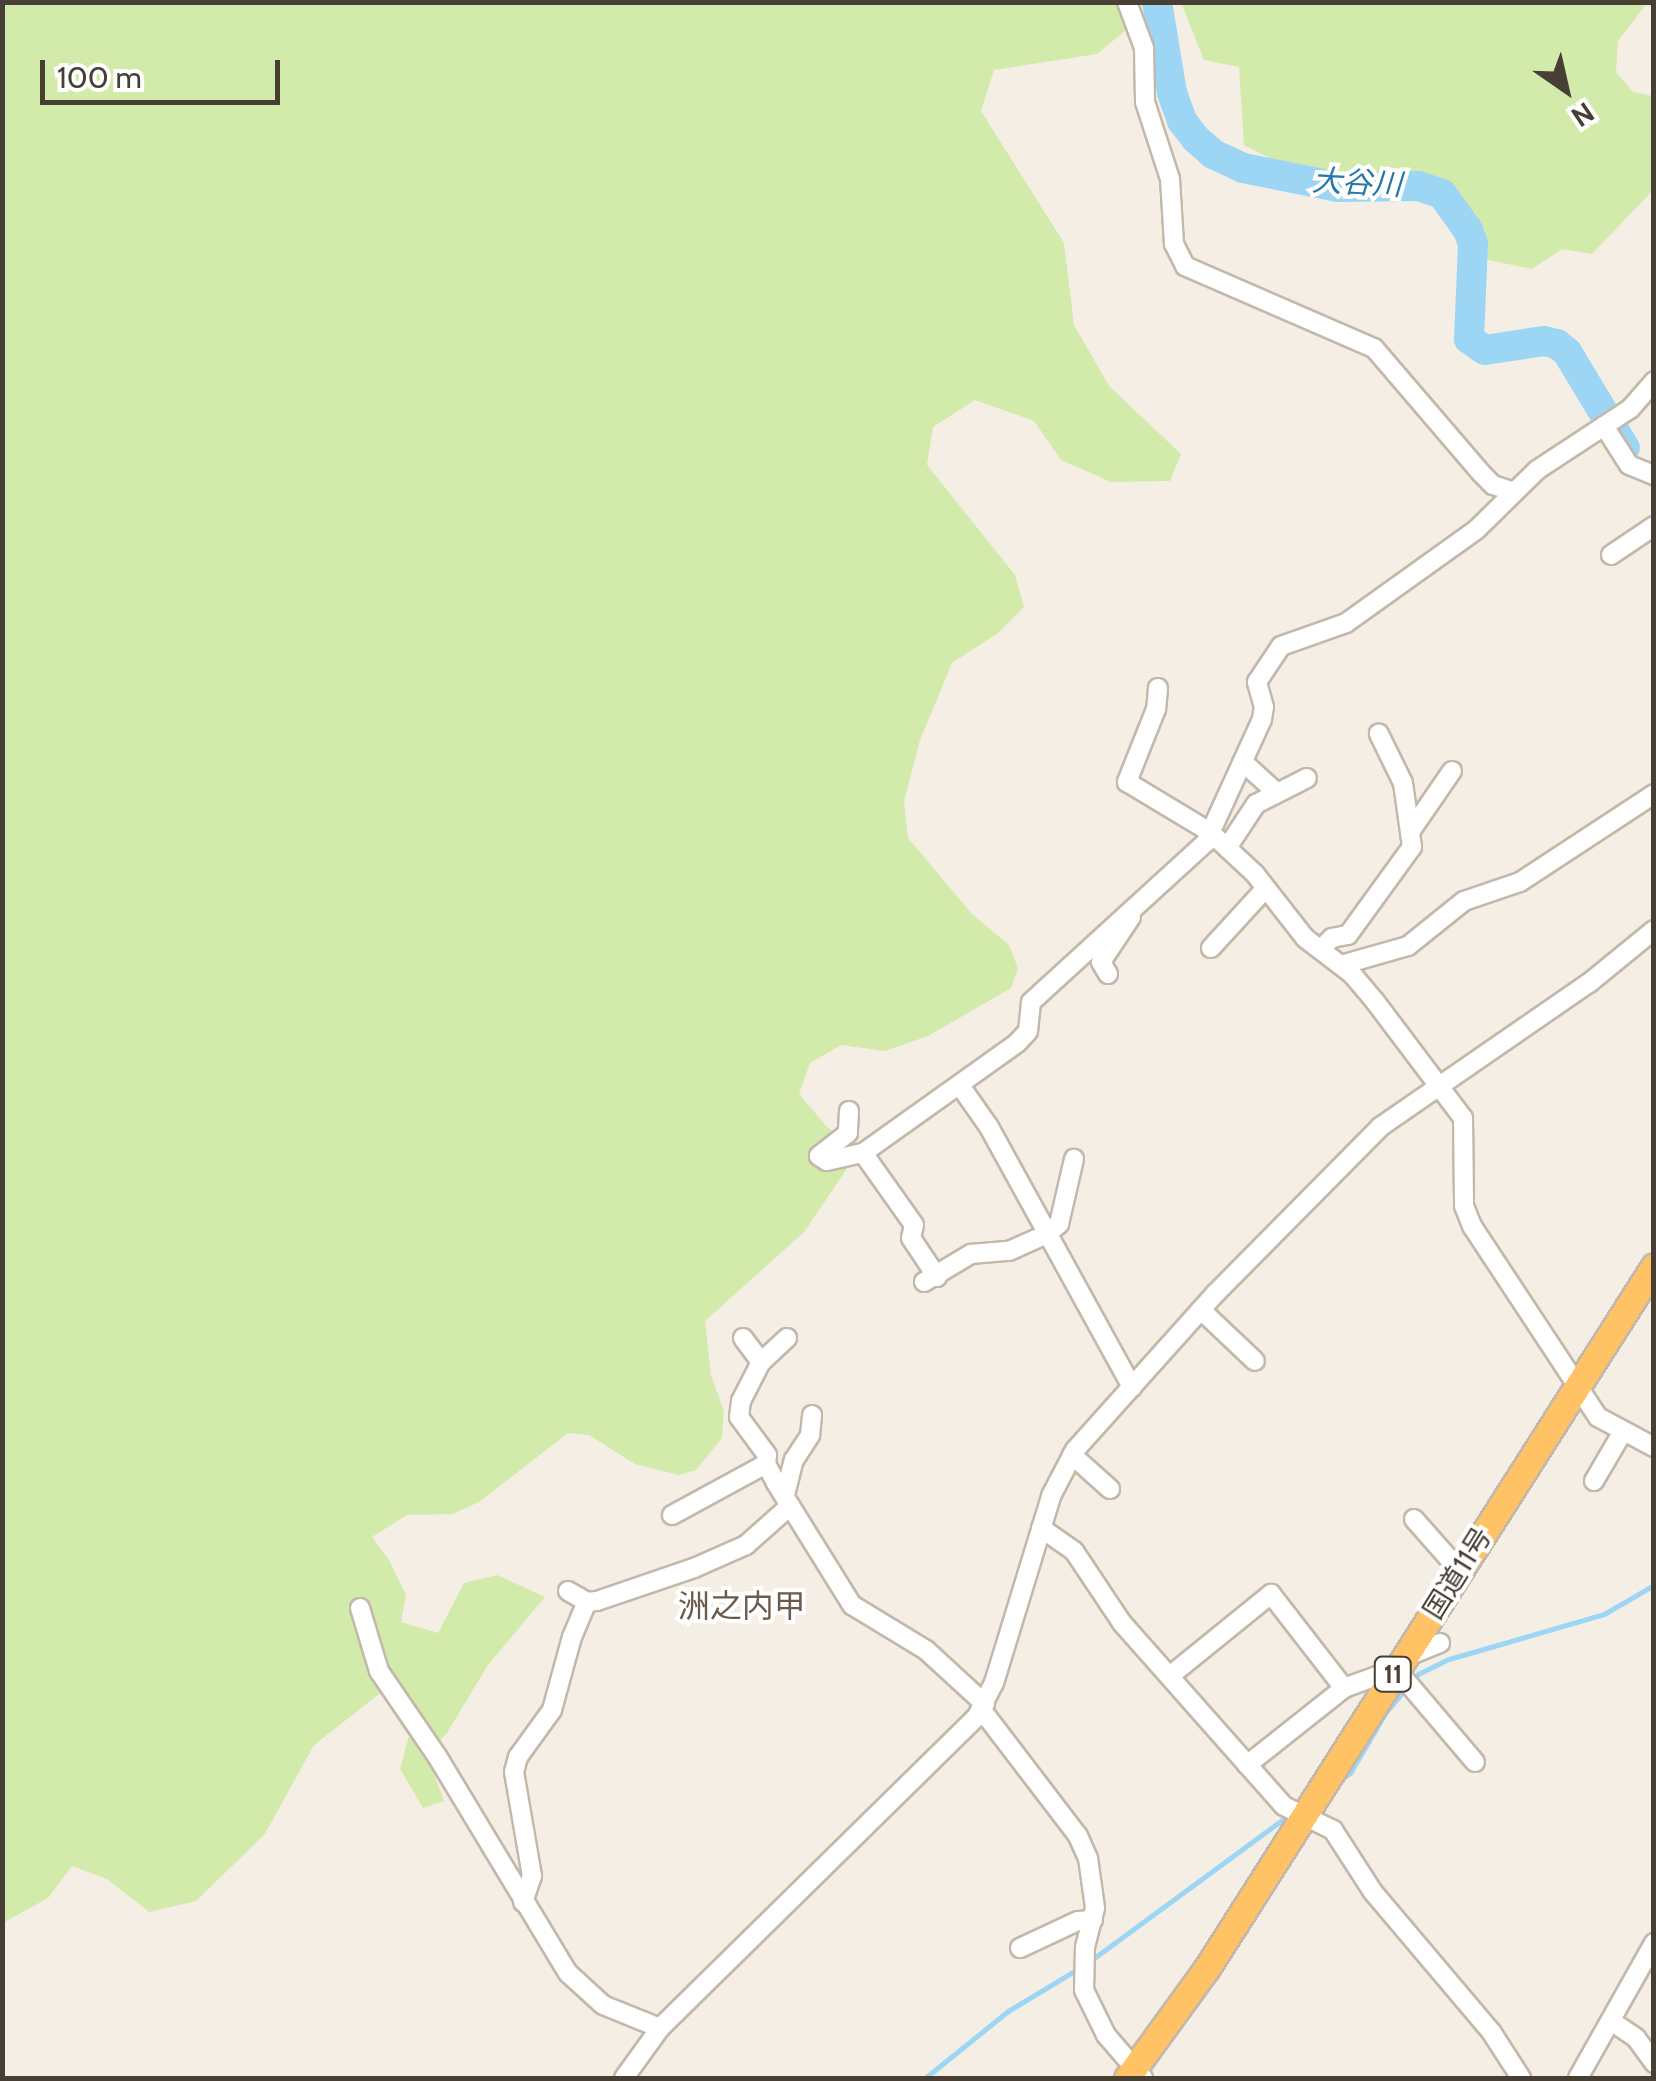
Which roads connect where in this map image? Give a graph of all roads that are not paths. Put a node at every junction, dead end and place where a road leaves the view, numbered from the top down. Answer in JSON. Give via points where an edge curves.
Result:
{"nodes":[{"id":1,"x":1128,"y":2,"type":"edge"},
{"id":2,"x":1654,"y":381,"type":"edge"},
{"id":3,"x":1604,"y":426,"type":"junction"},
{"id":4,"x":1654,"y":475,"type":"edge"},
{"id":5,"x":1514,"y":492,"type":"junction"},
{"id":6,"x":1654,"y":526,"type":"edge"},
{"id":7,"x":1610,"y":554,"type":"dead end"},
{"id":8,"x":1158,"y":688,"type":"dead end"},
{"id":9,"x":1379,"y":734,"type":"dead end"},
{"id":10,"x":1243,"y":762,"type":"junction"},
{"id":11,"x":1452,"y":772,"type":"dead end"},
{"id":12,"x":1307,"y":778,"type":"dead end"},
{"id":13,"x":1276,"y":792,"type":"junction"},
{"id":14,"x":1654,"y":794,"type":"edge"},
{"id":15,"x":1210,"y":832,"type":"junction"},
{"id":16,"x":1410,"y":832,"type":"junction"},
{"id":17,"x":1227,"y":848,"type":"junction"},
{"id":18,"x":1266,"y":888,"type":"junction"},
{"id":19,"x":1131,"y":912,"type":"junction"},
{"id":20,"x":1654,"y":930,"type":"edge"},
{"id":21,"x":1211,"y":948,"type":"dead end"},
{"id":22,"x":1321,"y":949,"type":"junction"},
{"id":23,"x":1341,"y":965,"type":"junction"},
{"id":24,"x":1108,"y":974,"type":"dead end"},
{"id":25,"x":1438,"y":1086,"type":"junction"},
{"id":26,"x":961,"y":1087,"type":"junction"},
{"id":27,"x":849,"y":1110,"type":"dead end"},
{"id":28,"x":863,"y":1154,"type":"junction"},
{"id":29,"x":1074,"y":1159,"type":"dead end"},
{"id":30,"x":1047,"y":1234,"type":"junction"},
{"id":31,"x":1654,"y":1266,"type":"edge"},
{"id":32,"x":1201,"y":1310,"type":"junction"},
{"id":33,"x":744,"y":1338,"type":"dead end"},
{"id":34,"x":786,"y":1338,"type":"dead end"},
{"id":35,"x":1255,"y":1360,"type":"dead end"},
{"id":36,"x":761,"y":1362,"type":"junction"},
{"id":37,"x":1575,"y":1386,"type":"junction"},
{"id":38,"x":1132,"y":1387,"type":"junction"},
{"id":39,"x":812,"y":1416,"type":"dead end"},
{"id":40,"x":1622,"y":1433,"type":"junction"},
{"id":41,"x":1654,"y":1447,"type":"edge"},
{"id":42,"x":1072,"y":1455,"type":"junction"},
{"id":43,"x":766,"y":1464,"type":"junction"},
{"id":44,"x":1594,"y":1480,"type":"dead end"},
{"id":45,"x":1110,"y":1489,"type":"dead end"},
{"id":46,"x":787,"y":1501,"type":"junction"},
{"id":47,"x":672,"y":1514,"type":"dead end"},
{"id":48,"x":1414,"y":1519,"type":"dead end"},
{"id":49,"x":1041,"y":1528,"type":"junction"},
{"id":50,"x":1458,"y":1570,"type":"junction"},
{"id":51,"x":568,"y":1590,"type":"dead end"},
{"id":52,"x":587,"y":1602,"type":"junction"},
{"id":53,"x":360,"y":1608,"type":"dead end"},
{"id":54,"x":1440,"y":1644,"type":"dead end"},
{"id":55,"x":1399,"y":1663,"type":"junction"},
{"id":56,"x":1171,"y":1676,"type":"junction"},
{"id":57,"x":1344,"y":1688,"type":"junction"},
{"id":58,"x":983,"y":1706,"type":"junction"},
{"id":59,"x":1475,"y":1762,"type":"dead end"},
{"id":60,"x":1247,"y":1765,"type":"junction"},
{"id":61,"x":1304,"y":1814,"type":"junction"},
{"id":62,"x":523,"y":1902,"type":"junction"},
{"id":63,"x":1093,"y":1920,"type":"junction"},
{"id":64,"x":1654,"y":1943,"type":"edge"},
{"id":65,"x":1020,"y":1948,"type":"dead end"},
{"id":66,"x":1611,"y":2021,"type":"junction"},
{"id":67,"x":660,"y":2028,"type":"junction"},
{"id":68,"x":1654,"y":2064,"type":"edge"},
{"id":69,"x":1135,"y":2075,"type":"edge"},
{"id":70,"x":624,"y":2078,"type":"edge"},
{"id":71,"x":1521,"y":2078,"type":"edge"},
{"id":72,"x":1578,"y":2078,"type":"edge"}],
"edges":[{"from":1,"to":5,"type":"street","via":[[1144,48],[1145,102],[1170,179],[1174,244],[1185,266],[1374,348],[1481,472]]},
{"from":2,"to":3,"type":"street","via":[[1630,410]]},
{"from":3,"to":4,"type":"street","via":[[1628,465]]},
{"from":3,"to":5,"type":"street"},
{"from":5,"to":10,"type":"street","via":[[1476,530],[1346,623],[1281,646],[1257,682],[1262,719]]},
{"from":6,"to":7,"type":"street"},
{"from":8,"to":15,"type":"street","via":[[1126,782]]},
{"from":9,"to":16,"type":"street","via":[[1403,783]]},
{"from":10,"to":13,"type":"street"},
{"from":10,"to":15,"type":"street"},
{"from":11,"to":16,"type":"street"},
{"from":12,"to":13,"type":"street"},
{"from":13,"to":17,"type":"street","via":[[1256,804]]},
{"from":14,"to":23,"type":"street","via":[[1520,882],[1464,901],[1408,946]]},
{"from":15,"to":17,"type":"street"},
{"from":15,"to":19,"type":"street"},
{"from":16,"to":22,"type":"street","via":[[1412,847],[1348,935]]},
{"from":17,"to":18,"type":"street"},
{"from":18,"to":21,"type":"street"},
{"from":18,"to":22,"type":"street"},
{"from":19,"to":24,"type":"street","via":[[1132,921],[1101,962]]},
{"from":19,"to":26,"type":"street","via":[[1032,1002],[1028,1031],[1017,1043]]},
{"from":20,"to":25,"type":"street"},
{"from":22,"to":23,"type":"street"},
{"from":23,"to":25,"type":"street"},
{"from":25,"to":32,"type":"street","via":[[1360,1145]]},
{"from":25,"to":37,"type":"street","via":[[1463,1118],[1464,1206],[1472,1226]]},
{"from":26,"to":28,"type":"street"},
{"from":26,"to":30,"type":"street"},
{"from":27,"to":28,"type":"street","via":[[848,1133],[819,1156],[828,1161]]},
{"from":28,"to":30,"type":"street","via":[[914,1224],[910,1238],[931,1280],[971,1254],[1009,1252]]},
{"from":29,"to":30,"type":"street","via":[[1058,1224]]},
{"from":30,"to":38,"type":"street"},
{"from":31,"to":37,"type":"highway","name":"国道11号","number":"11"},
{"from":32,"to":35,"type":"street"},
{"from":32,"to":38,"type":"street"},
{"from":33,"to":36,"type":"street"},
{"from":34,"to":36,"type":"street"},
{"from":36,"to":43,"type":"street","via":[[738,1410],[768,1454]]},
{"from":37,"to":40,"type":"street","via":[[1598,1417]]},
{"from":37,"to":50,"type":"highway","name":"国道11号","number":"11"},
{"from":38,"to":42,"type":"street"},
{"from":39,"to":46,"type":"street"},
{"from":40,"to":41,"type":"street"},
{"from":40,"to":44,"type":"street"},
{"from":42,"to":45,"type":"street"},
{"from":42,"to":49,"type":"street"},
{"from":43,"to":46,"type":"street"},
{"from":43,"to":47,"type":"street"},
{"from":46,"to":52,"type":"street","via":[[746,1545]]},
{"from":46,"to":58,"type":"street","via":[[852,1605],[926,1650]]},
{"from":48,"to":50,"type":"street"},
{"from":49,"to":56,"type":"street","via":[[1074,1551],[1122,1623]]},
{"from":49,"to":58,"type":"street"},
{"from":50,"to":55,"type":"highway","name":"国道11号","number":"11"},
{"from":51,"to":52,"type":"street"},
{"from":52,"to":62,"type":"street","via":[[552,1710],[514,1772],[532,1876]]},
{"from":53,"to":62,"type":"street","via":[[378,1671]]},
{"from":54,"to":55,"type":"street"},
{"from":55,"to":57,"type":"street"},
{"from":55,"to":59,"type":"street"},
{"from":55,"to":61,"type":"highway","name":"国道11号","number":"11"},
{"from":56,"to":57,"type":"street","via":[[1271,1594]]},
{"from":56,"to":60,"type":"street"},
{"from":57,"to":60,"type":"street"},
{"from":58,"to":63,"type":"street","via":[[1078,1836],[1093,1880]]},
{"from":58,"to":67,"type":"street"},
{"from":60,"to":61,"type":"street","via":[[1284,1806]]},
{"from":61,"to":69,"type":"highway","name":"国道11号","number":"11"},
{"from":61,"to":71,"type":"street","via":[[1333,1830],[1373,1892],[1492,2033]]},
{"from":62,"to":67,"type":"street","via":[[585,1990],[602,2005]]},
{"from":63,"to":65,"type":"street"},
{"from":63,"to":69,"type":"street","via":[[1084,1990]]},
{"from":64,"to":66,"type":"street"},
{"from":66,"to":68,"type":"street","via":[[1636,2038]]},
{"from":66,"to":72,"type":"street"},
{"from":67,"to":70,"type":"street"}]}
